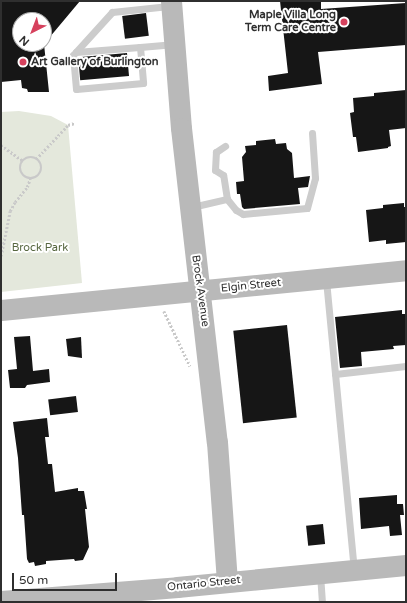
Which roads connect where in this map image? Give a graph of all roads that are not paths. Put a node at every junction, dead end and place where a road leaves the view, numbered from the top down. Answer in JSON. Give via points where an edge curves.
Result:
{"nodes":[{"id":1,"x":171,"y":3,"type":"edge"},
{"id":2,"x":174,"y":43,"type":"junction"},
{"id":3,"x":140,"y":46,"type":"junction"},
{"id":4,"x":76,"y":52,"type":"junction"},
{"id":5,"x":312,"y":133,"type":"dead end"},
{"id":6,"x":225,"y":146,"type":"dead end"},
{"id":7,"x":227,"y":199,"type":"junction"},
{"id":8,"x":189,"y":208,"type":"junction"},
{"id":9,"x":406,"y":270,"type":"edge"},
{"id":10,"x":326,"y":278,"type":"junction"},
{"id":11,"x":201,"y":291,"type":"junction"},
{"id":12,"x":1,"y":310,"type":"edge"},
{"id":13,"x":406,"y":366,"type":"edge"},
{"id":14,"x":335,"y":374,"type":"junction"},
{"id":15,"x":406,"y":565,"type":"edge"},
{"id":16,"x":354,"y":569,"type":"junction"},
{"id":17,"x":320,"y":573,"type":"junction"},
{"id":18,"x":227,"y":582,"type":"junction"},
{"id":19,"x":51,"y":599,"type":"edge"},
{"id":20,"x":1,"y":601,"type":"edge"},
{"id":21,"x":322,"y":602,"type":"edge"}],
"edges":[{"from":1,"to":2,"type":"street","name":"Brock Avenue"},
{"from":1,"to":4,"type":"lane","via":[[112,12]]},
{"from":2,"to":3,"type":"lane"},
{"from":2,"to":8,"type":"street","name":"Brock Avenue"},
{"from":3,"to":4,"type":"lane"},
{"from":3,"to":4,"type":"lane","via":[[143,83],[76,89],[73,56]]},
{"from":5,"to":7,"type":"lane","via":[[315,178],[307,208],[243,214]]},
{"from":6,"to":7,"type":"lane","via":[[216,152],[215,170],[223,175]]},
{"from":7,"to":8,"type":"lane"},
{"from":8,"to":11,"type":"street","name":"Brock Avenue"},
{"from":9,"to":10,"type":"street","name":"Elgin Street"},
{"from":10,"to":11,"type":"street","name":"Elgin Street"},
{"from":10,"to":14,"type":"lane"},
{"from":11,"to":12,"type":"street","name":"Elgin Street"},
{"from":11,"to":18,"type":"street","name":"Brock Avenue","via":[[217,442]]},
{"from":13,"to":14,"type":"lane"},
{"from":14,"to":16,"type":"lane"},
{"from":15,"to":16,"type":"street","name":"Ontario Street"},
{"from":16,"to":17,"type":"street","name":"Ontario Street"},
{"from":17,"to":18,"type":"street","name":"Ontario Street"},
{"from":17,"to":21,"type":"lane"},
{"from":18,"to":19,"type":"street","name":"Ontario Street"},
{"from":19,"to":20,"type":"street","name":"Ontario Street"}]}
